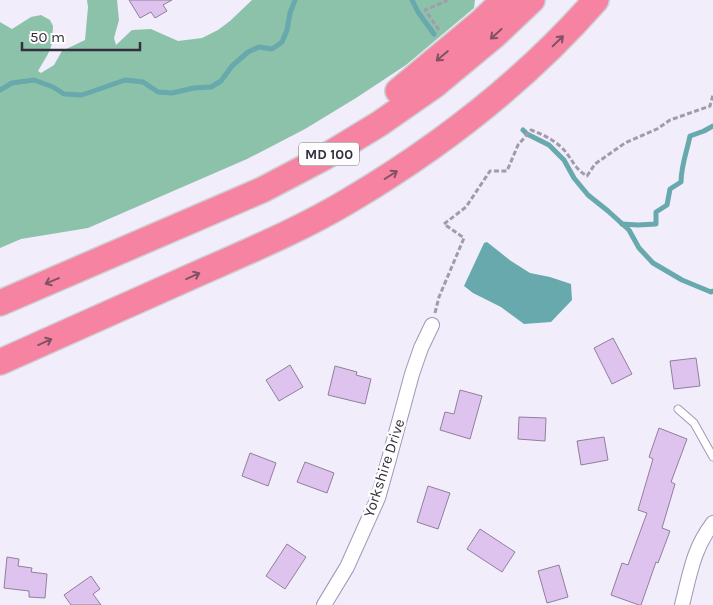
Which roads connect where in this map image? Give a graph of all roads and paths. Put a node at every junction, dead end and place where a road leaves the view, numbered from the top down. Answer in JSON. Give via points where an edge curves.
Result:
{"nodes":[{"id":1,"x":447,"y":0,"type":"edge"},
{"id":2,"x":504,"y":0,"type":"edge"},
{"id":3,"x":532,"y":0,"type":"edge"},
{"id":4,"x":596,"y":0,"type":"edge"},
{"id":5,"x":439,"y":30,"type":"dead end"},
{"id":6,"x":713,"y":95,"type":"edge"},
{"id":7,"x":97,"y":262,"type":"junction"},
{"id":8,"x":0,"y":303,"type":"edge"},
{"id":9,"x":432,"y":325,"type":"joint"},
{"id":10,"x":0,"y":362,"type":"edge"},
{"id":11,"x":678,"y":409,"type":"dead end"},
{"id":12,"x":713,"y":456,"type":"edge"},
{"id":13,"x":713,"y":524,"type":"edge"},
{"id":14,"x":324,"y":605,"type":"edge"},
{"id":15,"x":682,"y":605,"type":"edge"}],
"edges":[{"from":1,"to":5,"type":"path","via":[[425,10]]},
{"from":2,"to":7,"type":"highway","one_way":true,"via":[[424,71],[319,151],[259,184]]},
{"from":3,"to":7,"type":"highway","number":"MD 100","one_way":true,"via":[[435,85],[323,158],[262,190]]},
{"from":10,"to":4,"type":"highway","one_way":true,"via":[[284,236],[349,201],[404,167],[466,122],[538,59]]},
{"from":6,"to":9,"type":"path","via":[[710,106],[670,120],[625,143],[595,164],[588,176],[579,171],[562,148],[530,129],[518,145],[507,171],[490,171],[466,207],[444,224],[464,238],[439,297]]},
{"from":7,"to":8,"type":"highway","number":"MD 100","one_way":true},
{"from":9,"to":14,"type":"street","name":"Yorkshire Drive","via":[[412,374],[378,498],[347,567]]},
{"from":11,"to":12,"type":"lane","via":[[694,423]]},
{"from":13,"to":15,"type":"street","via":[[696,552]]}]}
